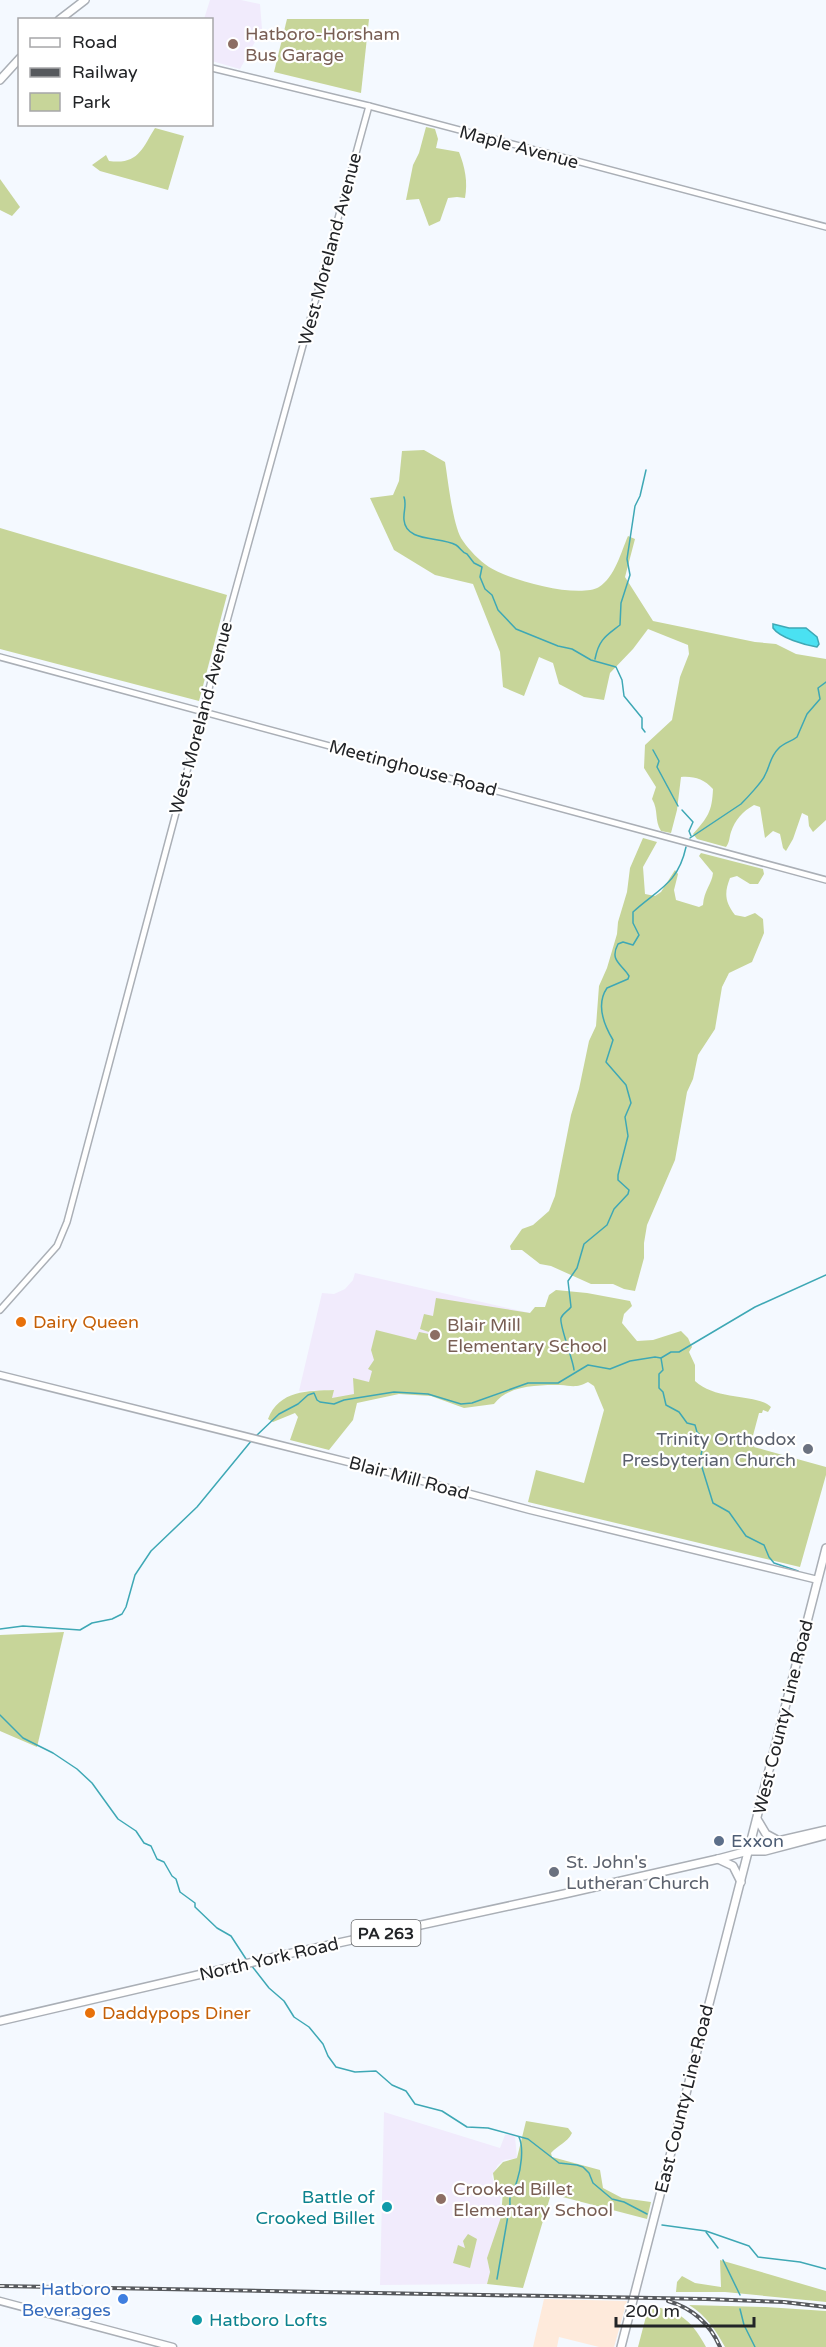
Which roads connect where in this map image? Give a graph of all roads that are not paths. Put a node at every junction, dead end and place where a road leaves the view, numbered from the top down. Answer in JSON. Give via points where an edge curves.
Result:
{"nodes":[{"id":1,"x":85,"y":0,"type":"edge"},
{"id":2,"x":62,"y":18,"type":"edge"},
{"id":3,"x":18,"y":60,"type":"edge"},
{"id":4,"x":213,"y":68,"type":"edge"},
{"id":5,"x":0,"y":80,"type":"edge"},
{"id":6,"x":369,"y":106,"type":"junction"},
{"id":7,"x":826,"y":227,"type":"edge"},
{"id":8,"x":0,"y":657,"type":"edge"},
{"id":9,"x":203,"y":711,"type":"junction"},
{"id":10,"x":826,"y":880,"type":"edge"},
{"id":11,"x":0,"y":1310,"type":"edge"},
{"id":12,"x":0,"y":1375,"type":"edge"},
{"id":13,"x":826,"y":1548,"type":"edge"},
{"id":14,"x":818,"y":1580,"type":"junction"},
{"id":15,"x":757,"y":1819,"type":"junction"},
{"id":16,"x":826,"y":1830,"type":"edge"},
{"id":17,"x":826,"y":1835,"type":"edge"},
{"id":18,"x":783,"y":1840,"type":"junction"},
{"id":19,"x":748,"y":1851,"type":"junction"},
{"id":20,"x":718,"y":1859,"type":"junction"},
{"id":21,"x":741,"y":1882,"type":"junction"},
{"id":22,"x":0,"y":2021,"type":"edge"},
{"id":23,"x":0,"y":2301,"type":"edge"},
{"id":24,"x":173,"y":2347,"type":"edge"},
{"id":25,"x":621,"y":2347,"type":"edge"}],
"edges":[{"from":1,"to":2,"type":"main road"},
{"from":3,"to":5,"type":"main road"},
{"from":4,"to":6,"type":"street","name":"Maple Avenue"},
{"from":6,"to":7,"type":"street","name":"Maple Avenue"},
{"from":6,"to":9,"type":"street","name":"West Moreland Avenue"},
{"from":8,"to":9,"type":"street","name":"Meetinghouse Road"},
{"from":9,"to":10,"type":"street","name":"Meetinghouse Road"},
{"from":9,"to":11,"type":"street","name":"West Moreland Avenue","via":[[63,1234],[57,1246]]},
{"from":12,"to":14,"type":"main road","name":"Blair Mill Road"},
{"from":13,"to":14,"type":"main road","name":"West County Line Road"},
{"from":14,"to":15,"type":"main road","name":"West County Line Road"},
{"from":15,"to":18,"type":"main road","via":[[770,1838]]},
{"from":15,"to":19,"type":"main road","name":"West County Line Road"},
{"from":16,"to":18,"type":"main road","number":"PA 263"},
{"from":17,"to":19,"type":"main road","number":"PA 263","via":[[765,1851]]},
{"from":18,"to":19,"type":"main road","number":"PA 263"},
{"from":19,"to":20,"type":"main road","name":"North York Road","number":"PA 263"},
{"from":19,"to":21,"type":"main road","name":"East County Line Road"},
{"from":20,"to":21,"type":"main road","via":[[733,1866]]},
{"from":20,"to":22,"type":"main road","name":"North York Road","number":"PA 263"},
{"from":21,"to":25,"type":"main road","name":"East County Line Road"},
{"from":23,"to":24,"type":"main road"}]}
